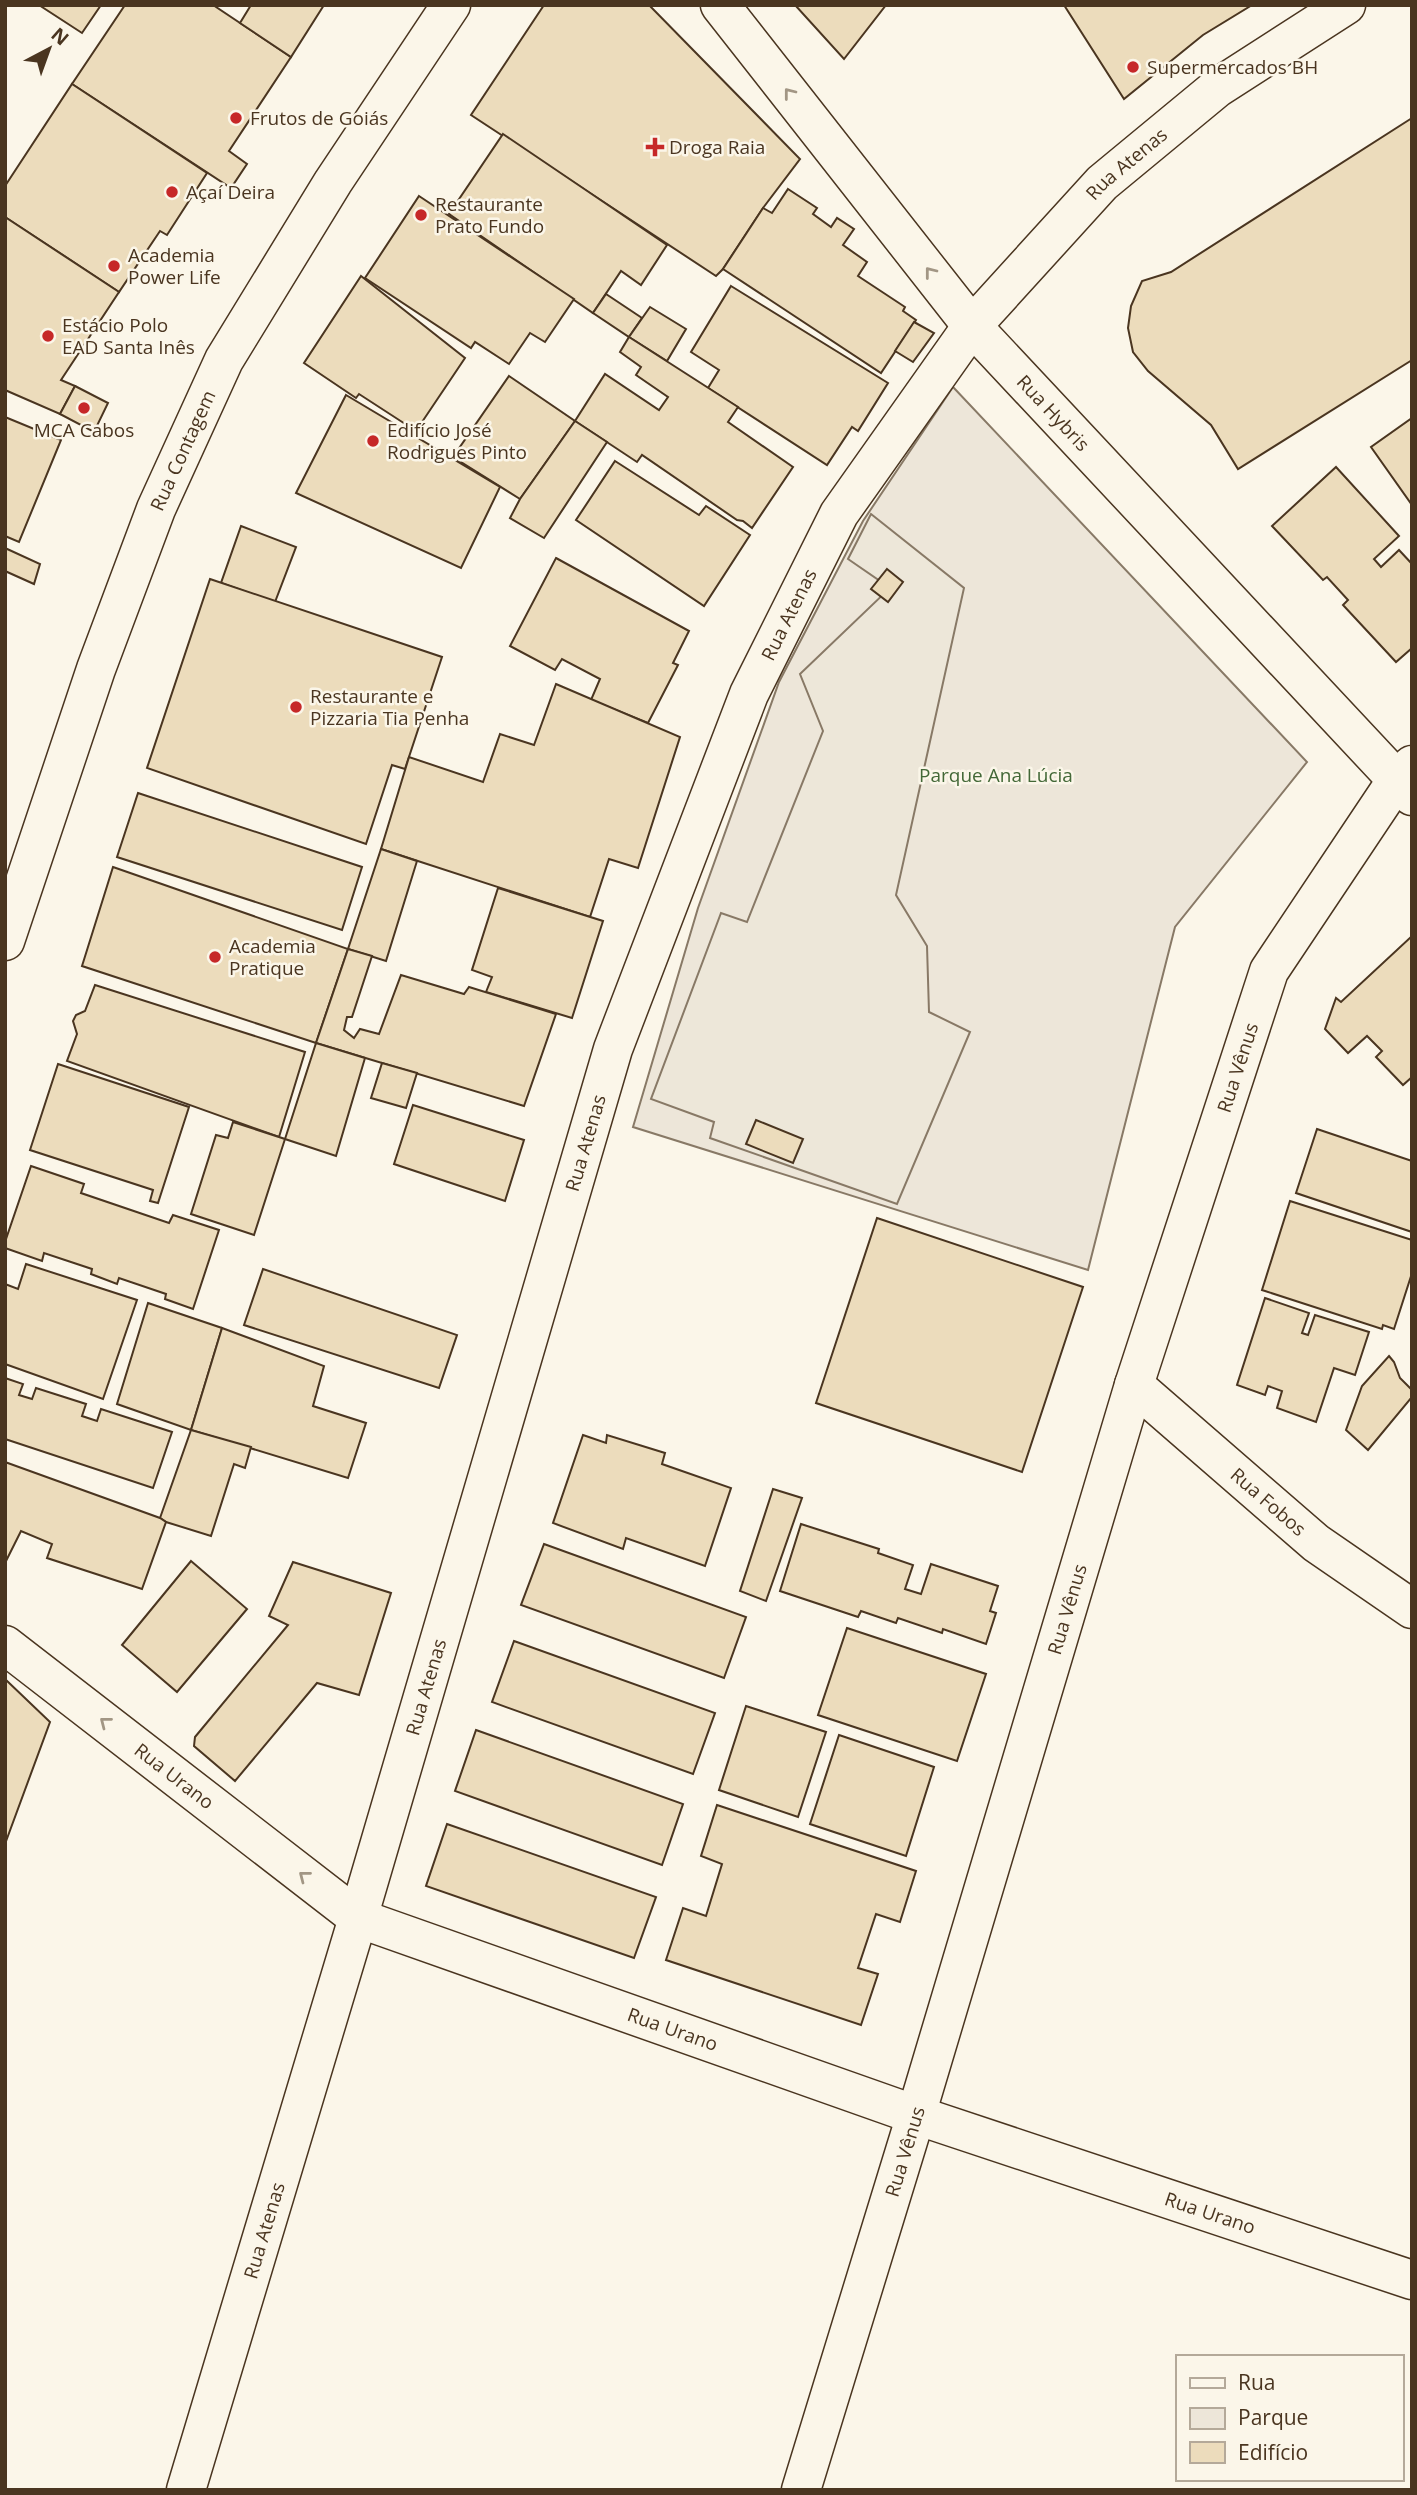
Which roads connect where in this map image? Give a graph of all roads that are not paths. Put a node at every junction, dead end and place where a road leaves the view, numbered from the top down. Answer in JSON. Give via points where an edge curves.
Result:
{"nodes":[{"id":1,"x":451,"y":5,"type":"edge"},
{"id":2,"x":720,"y":5,"type":"edge"},
{"id":3,"x":1346,"y":5,"type":"edge"},
{"id":4,"x":972,"y":326,"type":"junction"},
{"id":5,"x":1406,"y":781,"type":"edge"},
{"id":6,"x":8,"y":923,"type":"edge"},
{"id":7,"x":1134,"y":1385,"type":"junction"},
{"id":8,"x":1412,"y":1609,"type":"edge"},
{"id":9,"x":5,"y":1645,"type":"edge"},
{"id":10,"x":358,"y":1918,"type":"junction"},
{"id":11,"x":916,"y":2115,"type":"junction"},
{"id":12,"x":1412,"y":2280,"type":"edge"},
{"id":13,"x":186,"y":2490,"type":"edge"},
{"id":14,"x":801,"y":2490,"type":"edge"}],
"edges":[{"from":1,"to":6,"type":"street","name":"Rua Contagem","via":[[333,181],[224,360],[156,509]]},
{"from":4,"to":2,"type":"street","name":"Rua Hybris","one_way":true},
{"from":3,"to":4,"type":"street","name":"Rua Atenas","via":[[1217,88],[1102,183]]},
{"from":4,"to":5,"type":"street","name":"Rua Hybris"},
{"from":4,"to":10,"type":"street","name":"Rua Atenas","via":[[839,514],[749,694],[613,1049]]},
{"from":5,"to":7,"type":"street","name":"Rua Vênus","via":[[1269,971]]},
{"from":7,"to":8,"type":"street","name":"Rua Fobos","via":[[1316,1543]]},
{"from":7,"to":11,"type":"street","name":"Rua Vênus"},
{"from":10,"to":9,"type":"street","name":"Rua Urano","one_way":true},
{"from":10,"to":11,"type":"street","name":"Rua Urano"},
{"from":10,"to":13,"type":"street","name":"Rua Atenas"},
{"from":11,"to":12,"type":"street","name":"Rua Urano"},
{"from":11,"to":14,"type":"street","name":"Rua Vênus"}]}
